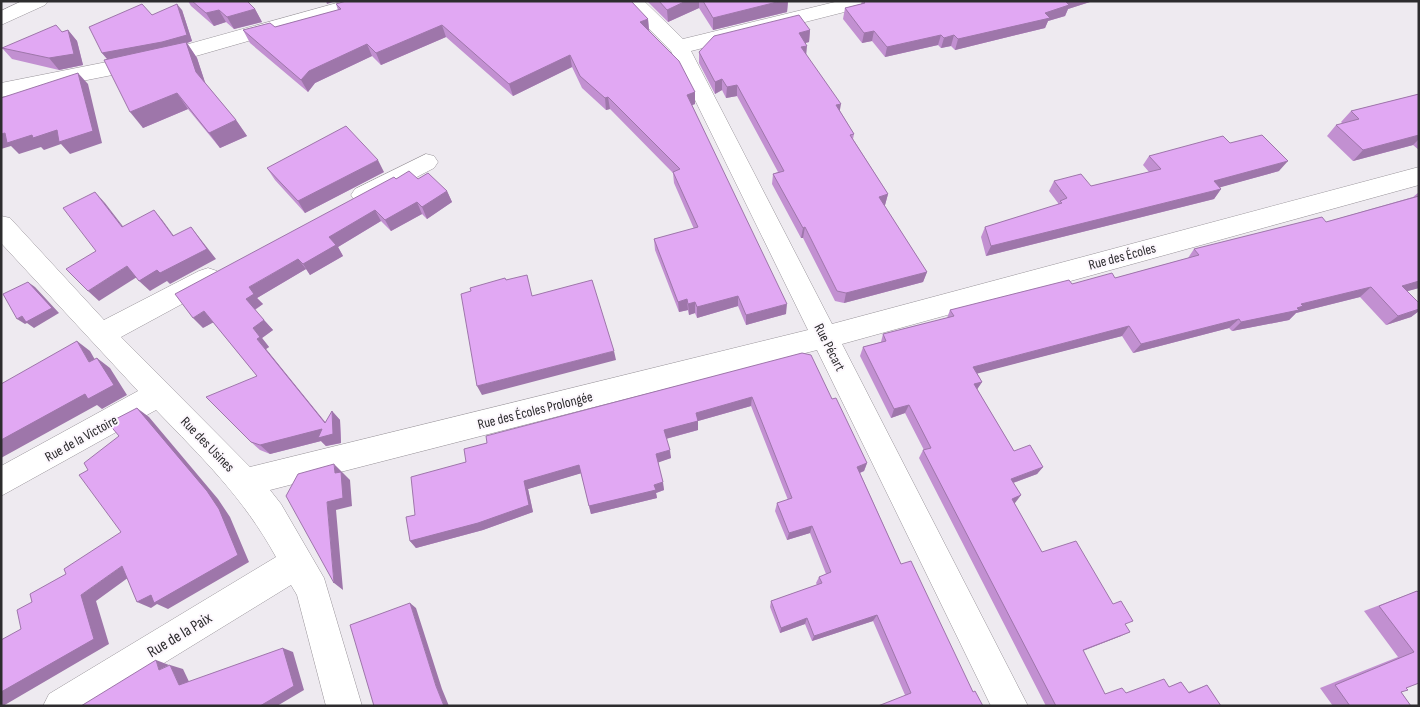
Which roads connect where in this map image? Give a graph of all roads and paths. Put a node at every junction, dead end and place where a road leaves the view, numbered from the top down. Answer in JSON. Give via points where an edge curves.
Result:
{"nodes":[{"id":1,"x":38,"y":1,"type":"edge"},
{"id":2,"x":367,"y":1,"type":"edge"},
{"id":3,"x":632,"y":1,"type":"edge"},
{"id":4,"x":865,"y":1,"type":"edge"},
{"id":5,"x":1,"y":18,"type":"edge"},
{"id":6,"x":679,"y":47,"type":"junction"},
{"id":7,"x":1,"y":90,"type":"edge"},
{"id":8,"x":426,"y":162,"type":"dead end"},
{"id":9,"x":1419,"y":176,"type":"edge"},
{"id":10,"x":339,"y":208,"type":"edge"},
{"id":11,"x":1,"y":225,"type":"edge"},
{"id":12,"x":226,"y":268,"type":"edge"},
{"id":13,"x":101,"y":335,"type":"junction"},
{"id":14,"x":825,"y":337,"type":"junction"},
{"id":15,"x":160,"y":393,"type":"junction"},
{"id":16,"x":1,"y":482,"type":"edge"},
{"id":17,"x":245,"y":482,"type":"junction"},
{"id":18,"x":297,"y":563,"type":"junction"},
{"id":19,"x":61,"y":706,"type":"edge"},
{"id":20,"x":344,"y":706,"type":"edge"},
{"id":21,"x":1010,"y":706,"type":"edge"}],
"edges":[{"from":1,"to":5,"type":"street"},
{"from":2,"to":7,"type":"street","via":[[168,57]]},
{"from":3,"to":6,"type":"street","name":"Rue Pécart"},
{"from":4,"to":6,"type":"street"},
{"from":6,"to":14,"type":"street","name":"Rue Pécart"},
{"from":8,"to":10,"type":"street"},
{"from":9,"to":14,"type":"street","name":"Rue des Écoles"},
{"from":11,"to":13,"type":"street","name":"Rue des Usines"},
{"from":12,"to":13,"type":"street"},
{"from":13,"to":15,"type":"street","name":"Rue des Usines"},
{"from":14,"to":17,"type":"street","name":"Rue des Écoles Prolongée"},
{"from":14,"to":21,"type":"street","name":"Rue Pécart"},
{"from":15,"to":16,"type":"street","name":"Rue de la Victoire"},
{"from":15,"to":17,"type":"street","name":"Rue des Usines"},
{"from":17,"to":18,"type":"street","name":"Rue des Usines","via":[[270,515]]},
{"from":18,"to":19,"type":"street","name":"Rue de la Paix"},
{"from":18,"to":20,"type":"street","name":"Rue des Usines","via":[[312,590]]}]}
